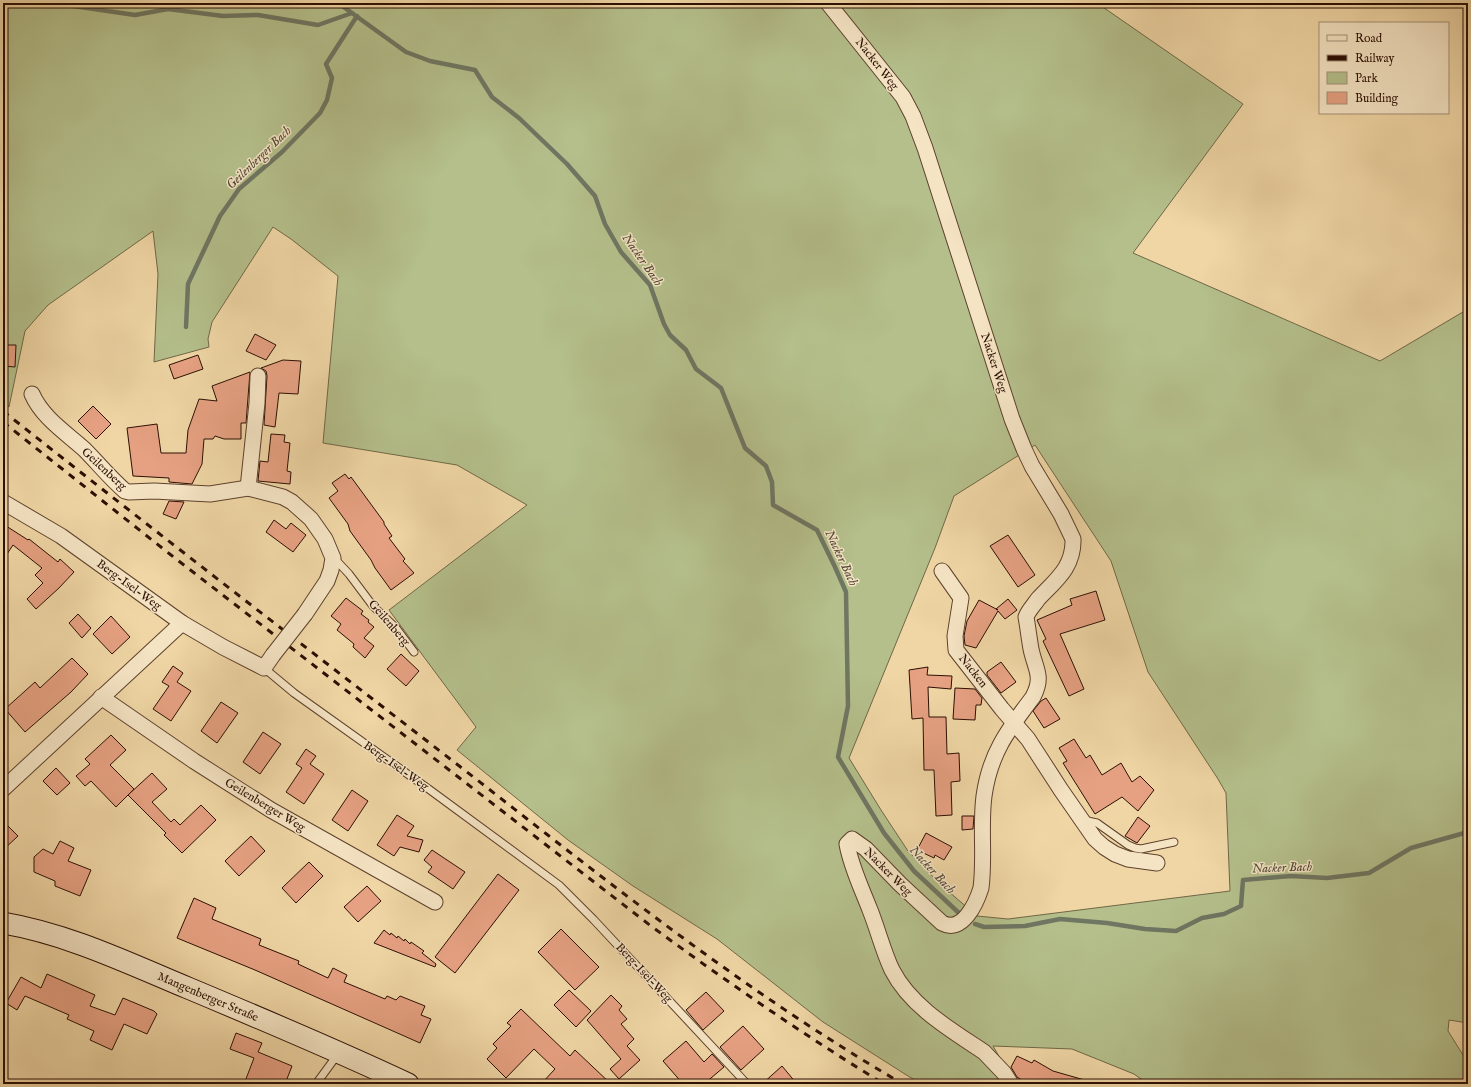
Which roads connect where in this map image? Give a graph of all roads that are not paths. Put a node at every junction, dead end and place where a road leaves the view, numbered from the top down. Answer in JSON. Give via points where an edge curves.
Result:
{"nodes":[{"id":1,"x":828,"y":3,"type":"edge"},
{"id":2,"x":258,"y":376,"type":"dead end"},
{"id":3,"x":32,"y":394,"type":"dead end"},
{"id":4,"x":248,"y":488,"type":"junction"},
{"id":5,"x":3,"y":502,"type":"edge"},
{"id":6,"x":333,"y":558,"type":"junction"},
{"id":7,"x":942,"y":571,"type":"dead end"},
{"id":8,"x":182,"y":623,"type":"junction"},
{"id":9,"x":414,"y":652,"type":"dead end"},
{"id":10,"x":264,"y":668,"type":"junction"},
{"id":11,"x":101,"y":697,"type":"junction"},
{"id":12,"x":1014,"y":722,"type":"junction"},
{"id":13,"x":3,"y":789,"type":"edge"},
{"id":14,"x":1082,"y":819,"type":"junction"},
{"id":15,"x":1174,"y":842,"type":"dead end"},
{"id":16,"x":1157,"y":863,"type":"dead end"},
{"id":17,"x":435,"y":902,"type":"dead end"},
{"id":18,"x":3,"y":923,"type":"edge"},
{"id":19,"x":339,"y":1052,"type":"junction"},
{"id":20,"x":316,"y":1084,"type":"edge"},
{"id":21,"x":408,"y":1084,"type":"edge"},
{"id":22,"x":747,"y":1084,"type":"edge"},
{"id":23,"x":1012,"y":1084,"type":"edge"}],
"edges":[{"from":1,"to":12,"type":"street","name":"Nacker Weg","via":[[903,98],[912,116],[925,148],[1012,418],[1024,449],[1073,539],[1070,562],[1027,614],[1031,650],[1039,681],[1033,697]]},
{"from":2,"to":4,"type":"street"},
{"from":3,"to":4,"type":"street","name":"Geilenberg","via":[[43,413],[85,450],[125,491],[210,494]]},
{"from":4,"to":6,"type":"street","name":"Geilenberg","via":[[283,497],[292,502],[311,519],[325,539]]},
{"from":5,"to":8,"type":"street","name":"Berg-Isel-Weg","via":[[61,536]]},
{"from":6,"to":9,"type":"lane","name":"Geilenberg","via":[[350,574],[373,606],[396,628]]},
{"from":6,"to":10,"type":"street","bridge":true,"via":[[327,581]]},
{"from":7,"to":12,"type":"street","name":"Nacken","via":[[961,598],[955,636],[956,650]]},
{"from":8,"to":10,"type":"street","name":"Berg-Isel-Weg"},
{"from":8,"to":11,"type":"street"},
{"from":10,"to":22,"type":"lane","name":"Berg-Isel-Weg","via":[[294,694],[559,885]]},
{"from":11,"to":13,"type":"street"},
{"from":11,"to":17,"type":"street","name":"Geilenberger Weg","via":[[271,810]]},
{"from":12,"to":14,"type":"street"},
{"from":12,"to":23,"type":"street","name":"Nacker Weg","via":[[990,767],[984,797],[979,895],[959,924],[950,926],[939,921],[866,849],[852,839],[848,844],[852,863],[886,956],[897,978],[925,1009],[993,1060]]},
{"from":14,"to":15,"type":"lane","via":[[1097,823],[1135,848]]},
{"from":14,"to":16,"type":"street","via":[[1100,844],[1115,854]]},
{"from":18,"to":19,"type":"main road","name":"Mangenberger Straße","via":[[31,928],[88,946]]},
{"from":19,"to":20,"type":"lane"},
{"from":19,"to":21,"type":"main road","name":"Mangenberger Straße"}]}
